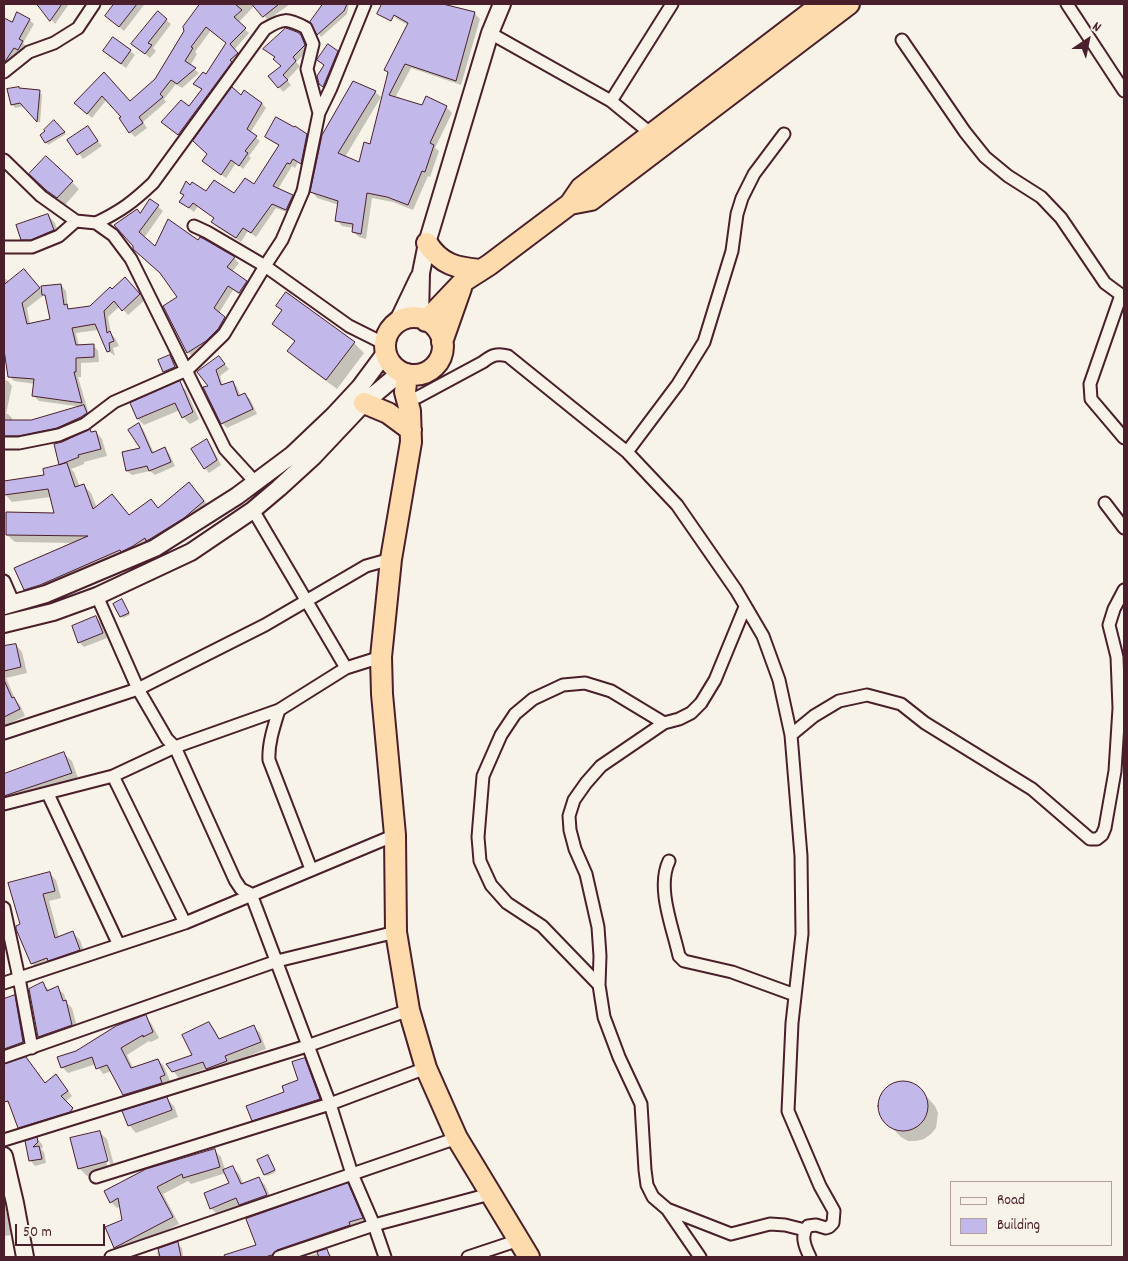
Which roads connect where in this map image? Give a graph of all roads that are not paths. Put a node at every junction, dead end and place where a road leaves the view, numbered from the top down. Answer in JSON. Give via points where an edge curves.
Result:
{"nodes":[{"id":1,"x":94,"y":4,"type":"edge"},
{"id":2,"x":365,"y":4,"type":"edge"},
{"id":3,"x":502,"y":4,"type":"edge"},
{"id":4,"x":672,"y":4,"type":"edge"},
{"id":5,"x":1066,"y":4,"type":"edge"},
{"id":6,"x":832,"y":7,"type":"edge"},
{"id":7,"x":490,"y":33,"type":"junction"},
{"id":8,"x":902,"y":40,"type":"dead end"},
{"id":9,"x":4,"y":72,"type":"edge"},
{"id":10,"x":1124,"y":91,"type":"edge"},
{"id":11,"x":611,"y":101,"type":"junction"},
{"id":12,"x":319,"y":113,"type":"junction"},
{"id":13,"x":784,"y":134,"type":"dead end"},
{"id":14,"x":658,"y":140,"type":"junction"},
{"id":15,"x":4,"y":160,"type":"edge"},
{"id":16,"x":76,"y":221,"type":"junction"},
{"id":17,"x":96,"y":223,"type":"junction"},
{"id":18,"x":194,"y":226,"type":"dead end"},
{"id":19,"x":427,"y":243,"type":"junction"},
{"id":20,"x":4,"y":247,"type":"edge"},
{"id":21,"x":265,"y":266,"type":"junction"},
{"id":22,"x":481,"y":270,"type":"junction"},
{"id":23,"x":421,"y":273,"type":"junction"},
{"id":24,"x":464,"y":281,"type":"junction"},
{"id":25,"x":1122,"y":296,"type":"edge"},
{"id":26,"x":423,"y":319,"type":"junction"},
{"id":27,"x":398,"y":323,"type":"junction"},
{"id":28,"x":442,"y":342,"type":"junction"},
{"id":29,"x":386,"y":348,"type":"junction"},
{"id":30,"x":187,"y":370,"type":"junction"},
{"id":31,"x":410,"y":373,"type":"junction"},
{"id":32,"x":364,"y":403,"type":"junction"},
{"id":33,"x":413,"y":413,"type":"junction"},
{"id":34,"x":1124,"y":438,"type":"edge"},
{"id":35,"x":4,"y":443,"type":"edge"},
{"id":36,"x":627,"y":452,"type":"junction"},
{"id":37,"x":256,"y":482,"type":"junction"},
{"id":38,"x":1105,"y":503,"type":"dead end"},
{"id":39,"x":253,"y":510,"type":"junction"},
{"id":40,"x":1124,"y":528,"type":"edge"},
{"id":41,"x":391,"y":559,"type":"junction"},
{"id":42,"x":4,"y":581,"type":"edge"},
{"id":43,"x":1124,"y":590,"type":"edge"},
{"id":44,"x":97,"y":596,"type":"junction"},
{"id":45,"x":306,"y":601,"type":"junction"},
{"id":46,"x":9,"y":605,"type":"edge"},
{"id":47,"x":745,"y":607,"type":"junction"},
{"id":48,"x":4,"y":624,"type":"edge"},
{"id":49,"x":381,"y":657,"type":"junction"},
{"id":50,"x":346,"y":668,"type":"junction"},
{"id":51,"x":138,"y":689,"type":"junction"},
{"id":52,"x":279,"y":710,"type":"junction"},
{"id":53,"x":664,"y":722,"type":"junction"},
{"id":54,"x":4,"y":734,"type":"edge"},
{"id":55,"x":791,"y":735,"type":"junction"},
{"id":56,"x":175,"y":747,"type":"junction"},
{"id":57,"x":113,"y":776,"type":"junction"},
{"id":58,"x":48,"y":794,"type":"junction"},
{"id":59,"x":4,"y":804,"type":"edge"},
{"id":60,"x":395,"y":835,"type":"junction"},
{"id":61,"x":669,"y":861,"type":"dead end"},
{"id":62,"x":311,"y":869,"type":"junction"},
{"id":63,"x":251,"y":894,"type":"junction"},
{"id":64,"x":4,"y":908,"type":"edge"},
{"id":65,"x":185,"y":922,"type":"junction"},
{"id":66,"x":396,"y":932,"type":"junction"},
{"id":67,"x":118,"y":944,"type":"junction"},
{"id":68,"x":277,"y":961,"type":"junction"},
{"id":69,"x":19,"y":978,"type":"junction"},
{"id":70,"x":4,"y":983,"type":"edge"},
{"id":71,"x":599,"y":985,"type":"junction"},
{"id":72,"x":795,"y":995,"type":"junction"},
{"id":73,"x":409,"y":1010,"type":"junction"},
{"id":74,"x":307,"y":1046,"type":"junction"},
{"id":75,"x":32,"y":1048,"type":"junction"},
{"id":76,"x":4,"y":1057,"type":"edge"},
{"id":77,"x":426,"y":1068,"type":"junction"},
{"id":78,"x":330,"y":1104,"type":"junction"},
{"id":79,"x":457,"y":1138,"type":"junction"},
{"id":80,"x":4,"y":1140,"type":"edge"},
{"id":81,"x":4,"y":1156,"type":"edge"},
{"id":82,"x":352,"y":1174,"type":"junction"},
{"id":83,"x":96,"y":1177,"type":"dead end"},
{"id":84,"x":490,"y":1194,"type":"junction"},
{"id":85,"x":668,"y":1209,"type":"junction"},
{"id":86,"x":374,"y":1225,"type":"junction"},
{"id":87,"x":805,"y":1230,"type":"junction"},
{"id":88,"x":519,"y":1240,"type":"junction"},
{"id":89,"x":25,"y":1257,"type":"edge"},
{"id":90,"x":110,"y":1257,"type":"edge"},
{"id":91,"x":280,"y":1257,"type":"edge"},
{"id":92,"x":385,"y":1257,"type":"edge"},
{"id":93,"x":468,"y":1257,"type":"edge"},
{"id":94,"x":529,"y":1257,"type":"edge"},
{"id":95,"x":700,"y":1257,"type":"edge"},
{"id":96,"x":810,"y":1257,"type":"edge"}],
"edges":[{"from":1,"to":9,"type":"street","via":[[78,28],[54,43],[29,52]]},
{"from":2,"to":12,"type":"street"},
{"from":3,"to":7,"type":"street"},
{"from":4,"to":11,"type":"street"},
{"from":5,"to":10,"type":"street"},
{"from":6,"to":14,"type":"highway"},
{"from":7,"to":11,"type":"street"},
{"from":7,"to":19,"type":"street"},
{"from":8,"to":25,"type":"street","via":[[985,157],[1041,197],[1062,218],[1105,282]]},
{"from":11,"to":14,"type":"street"},
{"from":12,"to":17,"type":"street","via":[[307,70],[313,44],[306,28],[290,19],[276,23],[264,29],[153,183],[133,203]]},
{"from":12,"to":21,"type":"street","via":[[303,191],[282,240]]},
{"from":13,"to":36,"type":"street","via":[[754,174],[742,198],[732,251],[704,342],[678,384]]},
{"from":14,"to":22,"type":"highway","via":[[621,168],[591,200],[570,204]]},
{"from":15,"to":16,"type":"street","via":[[41,196]]},
{"from":16,"to":17,"type":"street"},
{"from":16,"to":20,"type":"street","via":[[59,236],[32,247]]},
{"from":17,"to":30,"type":"street","via":[[113,235],[131,259]]},
{"from":18,"to":21,"type":"street"},
{"from":19,"to":22,"type":"highway","via":[[435,255],[448,263]]},
{"from":19,"to":23,"type":"street"},
{"from":21,"to":29,"type":"street","via":[[349,326]]},
{"from":21,"to":30,"type":"street","via":[[224,334]]},
{"from":22,"to":24,"type":"highway"},
{"from":23,"to":26,"type":"street"},
{"from":23,"to":27,"type":"street"},
{"from":24,"to":26,"type":"highway"},
{"from":24,"to":28,"type":"highway"},
{"from":25,"to":34,"type":"street","via":[[1090,384],[1092,399]]},
{"from":26,"to":27,"type":"highway","via":[[404,319]]},
{"from":26,"to":28,"type":"highway","via":[[440,333]]},
{"from":27,"to":29,"type":"highway","via":[[387,336]]},
{"from":28,"to":31,"type":"highway","via":[[442,352],[432,369]]},
{"from":29,"to":31,"type":"highway","via":[[394,367]]},
{"from":29,"to":37,"type":"street","via":[[360,387],[334,415],[292,455]]},
{"from":30,"to":35,"type":"street","via":[[114,402],[85,424],[59,435]]},
{"from":30,"to":37,"type":"street","via":[[225,449]]},
{"from":31,"to":32,"type":"street"},
{"from":31,"to":33,"type":"highway","via":[[404,392]]},
{"from":32,"to":33,"type":"highway","via":[[388,413]]},
{"from":32,"to":39,"type":"street","via":[[314,456]]},
{"from":33,"to":36,"type":"street","via":[[491,355],[501,354],[531,372]]},
{"from":33,"to":41,"type":"highway"},
{"from":36,"to":47,"type":"street","via":[[677,506]]},
{"from":37,"to":46,"type":"street","via":[[155,548],[46,594]]},
{"from":38,"to":40,"type":"street"},
{"from":39,"to":44,"type":"street","via":[[191,552]]},
{"from":39,"to":45,"type":"street"},
{"from":41,"to":45,"type":"street","via":[[366,566]]},
{"from":41,"to":49,"type":"highway"},
{"from":42,"to":46,"type":"street"},
{"from":43,"to":55,"type":"street","via":[[1109,619],[1117,657],[1119,708],[1115,771],[1105,828],[1097,839],[1090,839],[1032,789],[900,704],[867,695],[839,701]]},
{"from":44,"to":48,"type":"street","via":[[53,612]]},
{"from":44,"to":51,"type":"street"},
{"from":45,"to":50,"type":"street"},
{"from":45,"to":51,"type":"street"},
{"from":47,"to":53,"type":"street","via":[[715,680],[701,703],[691,713]]},
{"from":47,"to":55,"type":"street","via":[[763,636],[779,680]]},
{"from":49,"to":50,"type":"street"},
{"from":49,"to":60,"type":"highway"},
{"from":50,"to":52,"type":"street"},
{"from":51,"to":54,"type":"street"},
{"from":51,"to":56,"type":"street"},
{"from":52,"to":56,"type":"street"},
{"from":52,"to":62,"type":"street","via":[[272,732],[269,760]]},
{"from":53,"to":71,"type":"street","via":[[601,766],[574,800],[569,816],[570,830],[586,874],[598,927]]},
{"from":53,"to":71,"type":"street","via":[[611,691],[585,683],[563,685],[533,699],[515,714],[501,735],[483,776],[478,837],[480,861],[491,885],[507,903],[542,926]]},
{"from":55,"to":72,"type":"street","via":[[801,856],[802,934]]},
{"from":56,"to":57,"type":"street"},
{"from":56,"to":63,"type":"street","via":[[235,880],[241,889]]},
{"from":57,"to":58,"type":"street"},
{"from":57,"to":65,"type":"street"},
{"from":58,"to":59,"type":"street"},
{"from":58,"to":67,"type":"street"},
{"from":60,"to":62,"type":"street"},
{"from":60,"to":66,"type":"highway"},
{"from":61,"to":72,"type":"street","via":[[664,876],[668,912],[679,956],[684,961],[732,972]]},
{"from":62,"to":63,"type":"street"},
{"from":63,"to":65,"type":"street"},
{"from":63,"to":68,"type":"street"},
{"from":64,"to":69,"type":"street"},
{"from":65,"to":67,"type":"street"},
{"from":66,"to":68,"type":"street"},
{"from":66,"to":73,"type":"highway"},
{"from":67,"to":69,"type":"street"},
{"from":68,"to":74,"type":"street"},
{"from":68,"to":75,"type":"street"},
{"from":69,"to":70,"type":"street"},
{"from":69,"to":75,"type":"street"},
{"from":71,"to":85,"type":"street","via":[[604,1017],[641,1104],[647,1184],[653,1197]]},
{"from":72,"to":87,"type":"street","via":[[788,1111],[834,1212],[833,1223],[829,1227],[808,1226]]},
{"from":73,"to":74,"type":"street"},
{"from":73,"to":77,"type":"highway"},
{"from":74,"to":78,"type":"street"},
{"from":74,"to":80,"type":"street"},
{"from":75,"to":76,"type":"street"},
{"from":77,"to":78,"type":"street"},
{"from":77,"to":79,"type":"highway"},
{"from":78,"to":82,"type":"street"},
{"from":78,"to":83,"type":"street"},
{"from":79,"to":82,"type":"street"},
{"from":79,"to":84,"type":"highway"},
{"from":81,"to":89,"type":"street"},
{"from":82,"to":86,"type":"street"},
{"from":82,"to":90,"type":"street"},
{"from":84,"to":86,"type":"street"},
{"from":84,"to":88,"type":"highway"},
{"from":85,"to":87,"type":"street","via":[[731,1234],[770,1224]]},
{"from":85,"to":95,"type":"street"},
{"from":86,"to":91,"type":"street"},
{"from":86,"to":92,"type":"street"},
{"from":87,"to":96,"type":"street","via":[[803,1237]]},
{"from":88,"to":93,"type":"street"},
{"from":88,"to":94,"type":"highway"}]}
